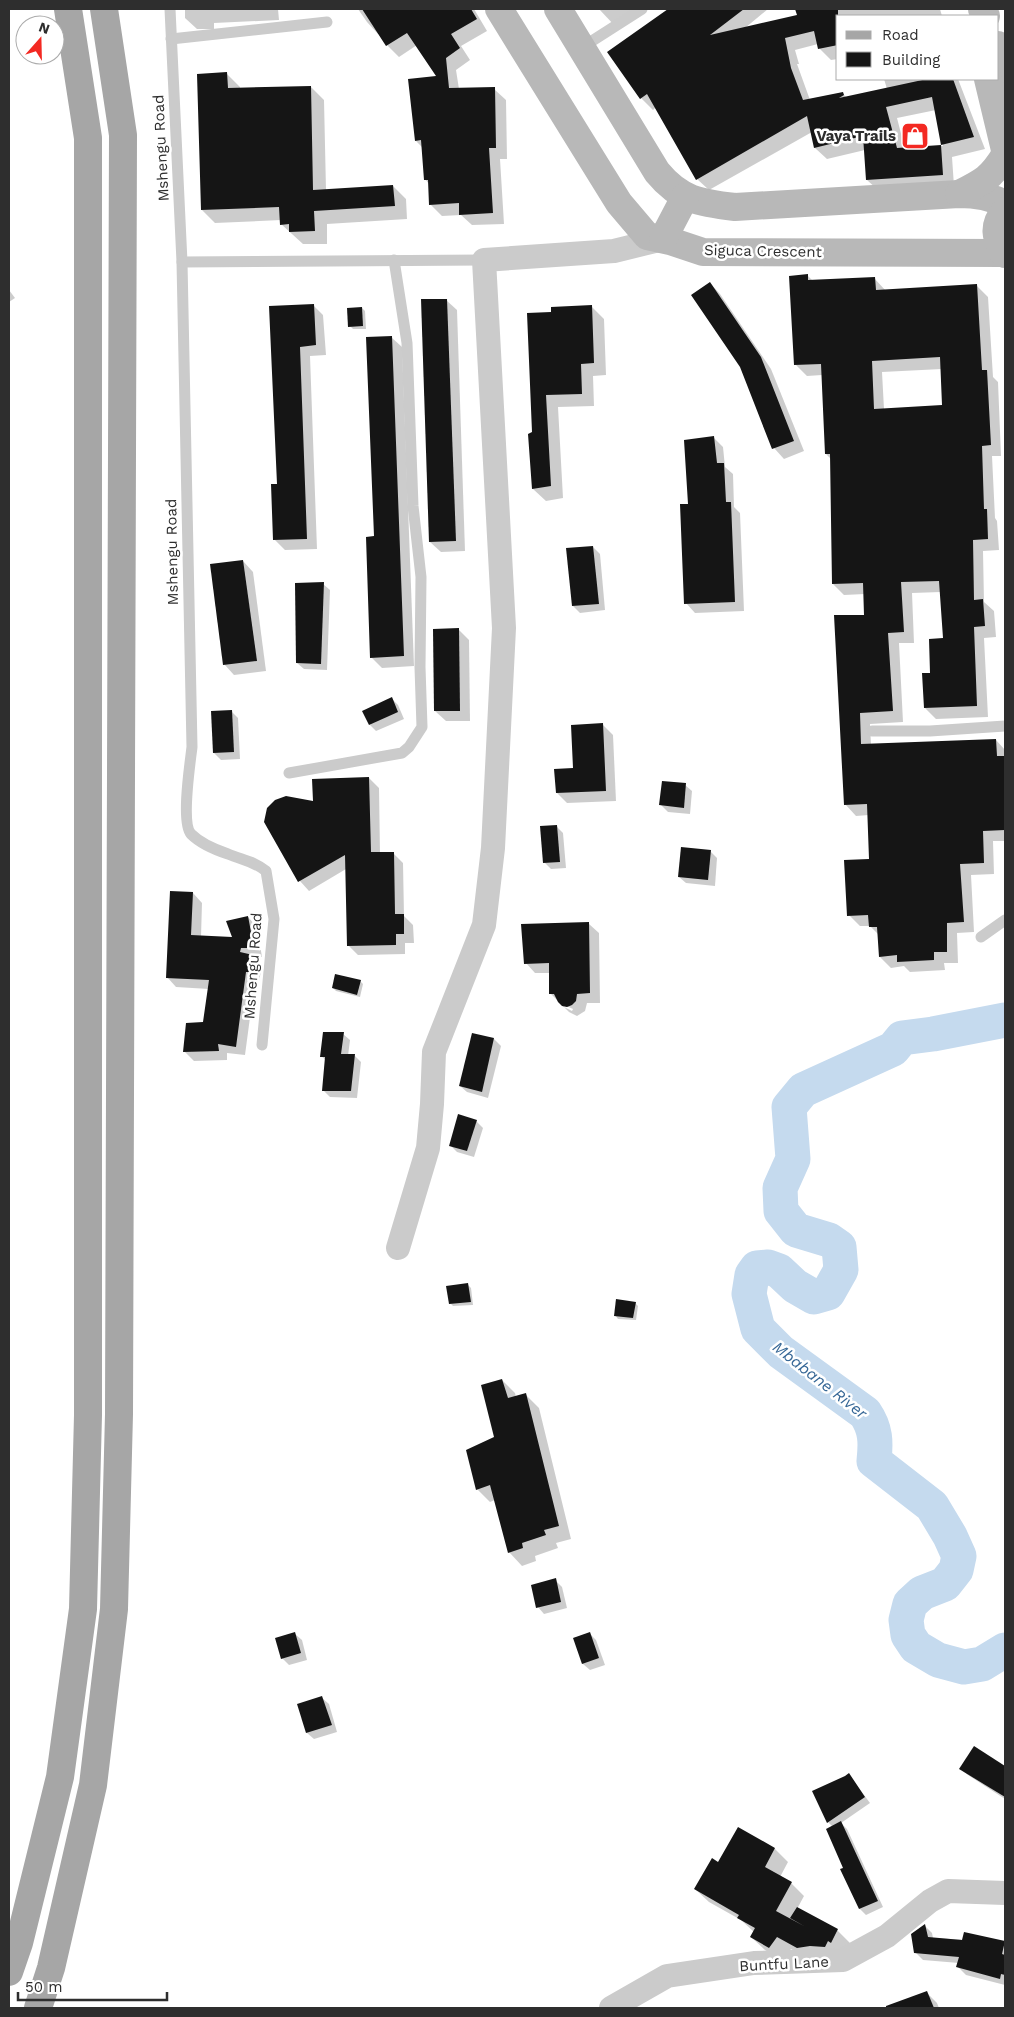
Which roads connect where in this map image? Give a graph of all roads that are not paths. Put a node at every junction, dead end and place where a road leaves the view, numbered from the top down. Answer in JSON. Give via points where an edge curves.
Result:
{"nodes":[{"id":1,"x":68,"y":9,"type":"edge"},
{"id":2,"x":104,"y":9,"type":"edge"},
{"id":3,"x":170,"y":9,"type":"edge"},
{"id":4,"x":499,"y":9,"type":"edge"},
{"id":5,"x":558,"y":9,"type":"edge"},
{"id":6,"x":642,"y":9,"type":"edge"},
{"id":7,"x":327,"y":22,"type":"dead end"},
{"id":8,"x":171,"y":39,"type":"junction"},
{"id":9,"x":581,"y":48,"type":"junction"},
{"id":10,"x":999,"y":49,"type":"edge"},
{"id":11,"x":1005,"y":74,"type":"edge"},
{"id":12,"x":988,"y":80,"type":"edge"},
{"id":13,"x":1005,"y":150,"type":"edge"},
{"id":14,"x":1005,"y":155,"type":"edge"},
{"id":15,"x":959,"y":194,"type":"junction"},
{"id":16,"x":685,"y":197,"type":"junction"},
{"id":17,"x":1005,"y":204,"type":"edge"},
{"id":18,"x":1005,"y":211,"type":"edge"},
{"id":19,"x":663,"y":239,"type":"junction"},
{"id":20,"x":1004,"y":254,"type":"edge"},
{"id":21,"x":394,"y":260,"type":"junction"},
{"id":22,"x":484,"y":260,"type":"junction"},
{"id":23,"x":182,"y":262,"type":"junction"},
{"id":24,"x":1005,"y":726,"type":"edge"},
{"id":25,"x":872,"y":731,"type":"dead end"},
{"id":26,"x":289,"y":772,"type":"dead end"},
{"id":27,"x":1005,"y":920,"type":"edge"},
{"id":28,"x":980,"y":937,"type":"dead end"},
{"id":29,"x":262,"y":1045,"type":"dead end"},
{"id":30,"x":398,"y":1248,"type":"dead end"},
{"id":31,"x":1005,"y":1893,"type":"edge"},
{"id":32,"x":9,"y":1972,"type":"edge"},
{"id":33,"x":38,"y":2008,"type":"edge"},
{"id":34,"x":611,"y":2008,"type":"edge"}],
"edges":[{"from":1,"to":32,"type":"main road","via":[[88,138],[88,1415],[83,1609],[60,1777]]},
{"from":2,"to":33,"type":"main road","via":[[123,134],[119,1414],[114,1609],[93,1786],[51,1968]]},
{"from":3,"to":8,"type":"lane","name":"Mshengu Road"},
{"from":4,"to":19,"type":"street","name":"Siguca Crescent","via":[[619,204],[647,236]]},
{"from":5,"to":9,"type":"street"},
{"from":6,"to":9,"type":"lane"},
{"from":7,"to":8,"type":"lane"},
{"from":8,"to":23,"type":"lane","name":"Mshengu Road"},
{"from":9,"to":16,"type":"street","via":[[657,172]]},
{"from":10,"to":11,"type":"street"},
{"from":12,"to":13,"type":"street"},
{"from":14,"to":15,"type":"street","via":[[984,181]]},
{"from":15,"to":16,"type":"street","via":[[735,207],[703,204]]},
{"from":15,"to":17,"type":"street","via":[[976,194]]},
{"from":16,"to":19,"type":"street"},
{"from":18,"to":20,"type":"street","via":[[995,236]]},
{"from":19,"to":20,"type":"street","name":"Siguca Crescent","via":[[703,252]]},
{"from":19,"to":22,"type":"street","via":[[614,250]]},
{"from":21,"to":22,"type":"lane"},
{"from":21,"to":23,"type":"lane"},
{"from":21,"to":26,"type":"lane","via":[[407,343],[413,506],[421,577],[422,727],[402,753]]},
{"from":22,"to":30,"type":"street","via":[[504,628],[494,848],[484,925],[434,1052],[428,1148]]},
{"from":23,"to":29,"type":"lane","name":"Mshengu Road","via":[[192,747],[186,820],[191,834],[207,845],[257,863],[266,871],[274,919]]},
{"from":24,"to":25,"type":"lane"},
{"from":27,"to":28,"type":"lane"},
{"from":31,"to":34,"type":"street","name":"Buntfu Lane","via":[[948,1890],[887,1936],[843,1960],[754,1963],[667,1976]]}]}
